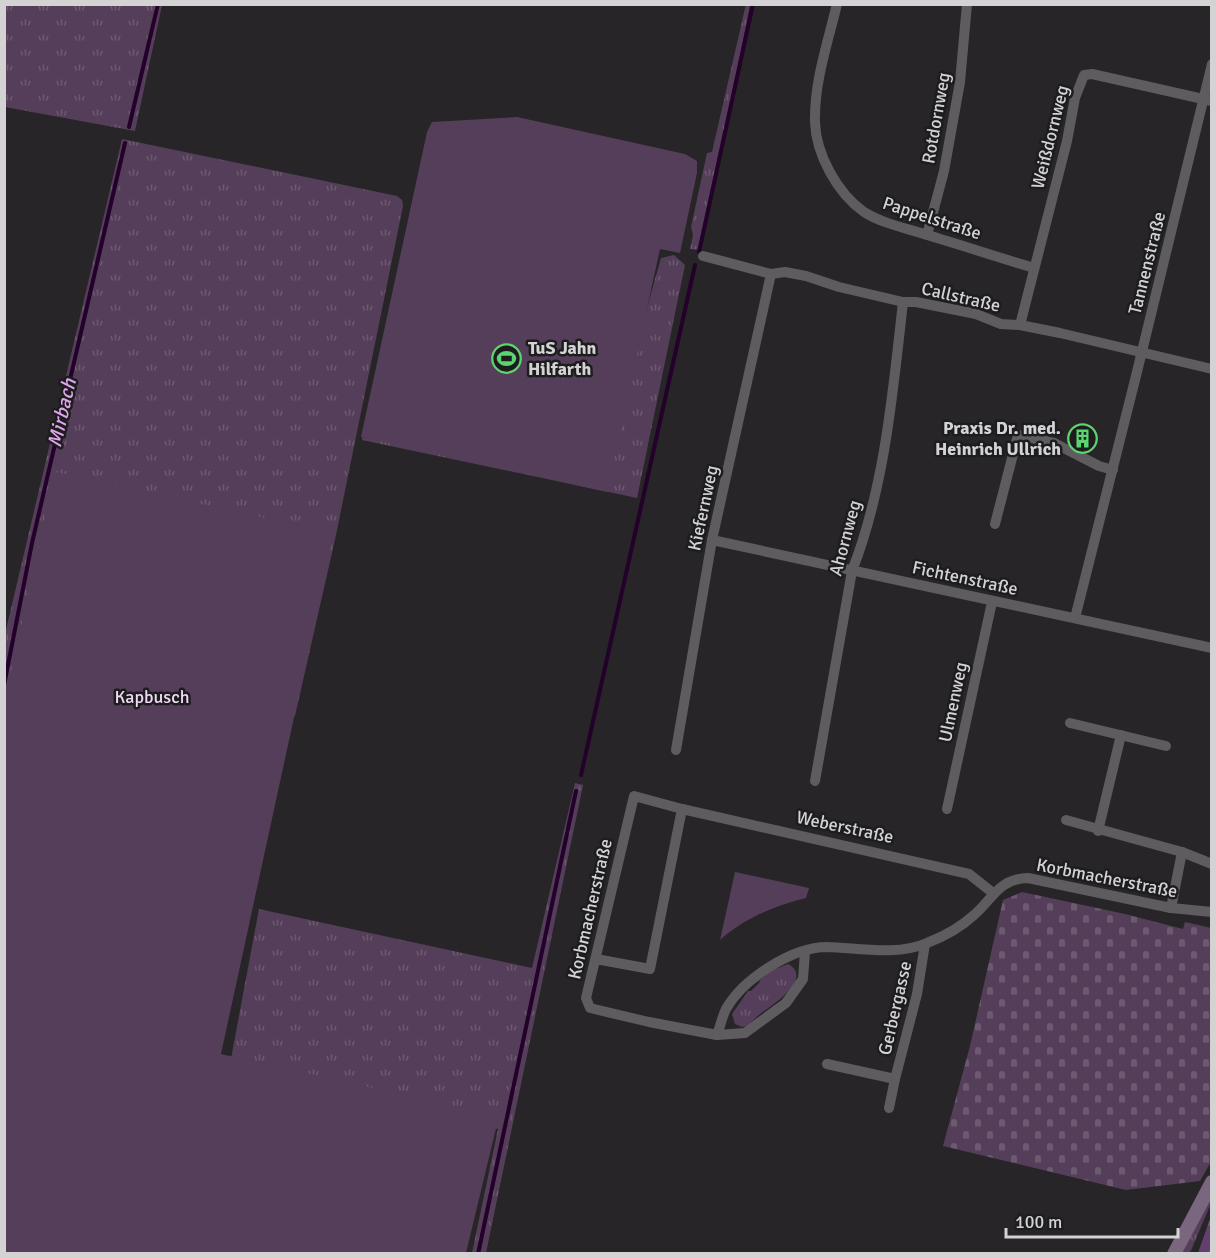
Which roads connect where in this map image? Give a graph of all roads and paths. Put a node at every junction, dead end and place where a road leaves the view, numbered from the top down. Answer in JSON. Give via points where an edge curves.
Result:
{"nodes":[{"id":1,"x":837,"y":4,"type":"edge"},
{"id":2,"x":967,"y":4,"type":"edge"},
{"id":3,"x":1212,"y":64,"type":"edge"},
{"id":4,"x":1207,"y":100,"type":"edge"},
{"id":5,"x":927,"y":235,"type":"junction"},
{"id":6,"x":703,"y":256,"type":"dead end"},
{"id":7,"x":1034,"y":268,"type":"junction"},
{"id":8,"x":771,"y":274,"type":"junction"},
{"id":9,"x":903,"y":302,"type":"junction"},
{"id":10,"x":1020,"y":325,"type":"junction"},
{"id":11,"x":1142,"y":354,"type":"junction"},
{"id":12,"x":1212,"y":369,"type":"edge"},
{"id":13,"x":1113,"y":470,"type":"junction"},
{"id":14,"x":995,"y":524,"type":"dead end"},
{"id":15,"x":712,"y":540,"type":"junction"},
{"id":16,"x":852,"y":571,"type":"junction"},
{"id":17,"x":992,"y":602,"type":"junction"},
{"id":18,"x":1075,"y":618,"type":"junction"},
{"id":19,"x":1212,"y":648,"type":"edge"},
{"id":20,"x":1070,"y":723,"type":"dead end"},
{"id":21,"x":1120,"y":735,"type":"junction"},
{"id":22,"x":1166,"y":746,"type":"dead end"},
{"id":23,"x":676,"y":750,"type":"dead end"},
{"id":24,"x":815,"y":782,"type":"dead end"},
{"id":25,"x":634,"y":796,"type":"joint"},
{"id":26,"x":682,"y":808,"type":"junction"},
{"id":27,"x":947,"y":809,"type":"dead end"},
{"id":28,"x":1066,"y":820,"type":"dead end"},
{"id":29,"x":1098,"y":831,"type":"junction"},
{"id":30,"x":1182,"y":852,"type":"junction"},
{"id":31,"x":1212,"y":864,"type":"edge"},
{"id":32,"x":993,"y":893,"type":"junction"},
{"id":33,"x":1171,"y":908,"type":"junction"},
{"id":34,"x":1212,"y":912,"type":"edge"},
{"id":35,"x":925,"y":944,"type":"junction"},
{"id":36,"x":805,"y":952,"type":"junction"},
{"id":37,"x":596,"y":960,"type":"junction"},
{"id":38,"x":717,"y":1035,"type":"junction"},
{"id":39,"x":827,"y":1064,"type":"dead end"},
{"id":40,"x":895,"y":1079,"type":"junction"},
{"id":41,"x":889,"y":1108,"type":"dead end"},
{"id":42,"x":1212,"y":1182,"type":"edge"},
{"id":43,"x":1174,"y":1254,"type":"edge"}],
"edges":[{"from":1,"to":5,"type":"street","name":"Pappelstraße","via":[[816,101],[815,124],[822,156],[843,191],[865,212]]},
{"from":2,"to":5,"type":"street","name":"Rotdornweg","via":[[960,82],[944,171]]},
{"from":3,"to":4,"type":"street","name":"Tannenstraße"},
{"from":4,"to":7,"type":"street","name":"Weißdornweg","via":[[1084,75]]},
{"from":4,"to":11,"type":"street","name":"Tannenstraße"},
{"from":5,"to":7,"type":"street","name":"Pappelstraße"},
{"from":6,"to":8,"type":"street","name":"Callstraße"},
{"from":7,"to":10,"type":"street","name":"Weißdornweg"},
{"from":8,"to":9,"type":"street","name":"Callstraße","via":[[806,276]]},
{"from":8,"to":15,"type":"street","name":"Kiefernweg"},
{"from":9,"to":10,"type":"street","name":"Callstraße"},
{"from":9,"to":16,"type":"street","name":"Ahornweg","via":[[891,409],[861,548]]},
{"from":10,"to":11,"type":"street","name":"Callstraße"},
{"from":11,"to":12,"type":"street","name":"Callstraße"},
{"from":11,"to":13,"type":"street","name":"Tannenstraße"},
{"from":13,"to":14,"type":"street","via":[[1054,443],[1018,435]]},
{"from":13,"to":18,"type":"street","name":"Tannenstraße"},
{"from":15,"to":16,"type":"street","name":"Fichtenstraße"},
{"from":15,"to":23,"type":"street","name":"Kiefernweg"},
{"from":16,"to":17,"type":"street","name":"Fichtenstraße"},
{"from":16,"to":24,"type":"street","name":"Ahornweg"},
{"from":17,"to":18,"type":"street","name":"Fichtenstraße"},
{"from":17,"to":27,"type":"street","name":"Ulmenweg"},
{"from":18,"to":19,"type":"street","name":"Fichtenstraße"},
{"from":20,"to":21,"type":"street"},
{"from":21,"to":22,"type":"street"},
{"from":21,"to":29,"type":"street"},
{"from":25,"to":26,"type":"street","name":"Weberstraße"},
{"from":25,"to":37,"type":"street","name":"Korbmacherstraße"},
{"from":26,"to":32,"type":"street","name":"Weberstraße","via":[[969,874]]},
{"from":26,"to":37,"type":"street","via":[[650,969]]},
{"from":28,"to":29,"type":"street"},
{"from":29,"to":30,"type":"street"},
{"from":30,"to":31,"type":"street"},
{"from":30,"to":33,"type":"street"},
{"from":32,"to":33,"type":"street","name":"Korbmacherstraße","via":[[1015,878],[1028,878]]},
{"from":32,"to":35,"type":"street","name":"Korbmacherstraße","via":[[956,930]]},
{"from":33,"to":34,"type":"street","name":"Korbmacherstraße"},
{"from":35,"to":36,"type":"street","name":"Korbmacherstraße","via":[[902,949],[824,947]]},
{"from":35,"to":40,"type":"street","name":"Gerbergasse","via":[[917,994]]},
{"from":36,"to":38,"type":"street","name":"Korbmacherstraße","via":[[764,968],[726,1010]]},
{"from":36,"to":38,"type":"street","name":"Korbmacherstraße","via":[[803,979],[786,1003],[746,1033]]},
{"from":37,"to":38,"type":"street","name":"Korbmacherstraße","via":[[586,998],[590,1008]]},
{"from":39,"to":40,"type":"street","name":"Gerbergasse"},
{"from":40,"to":41,"type":"street","name":"Gerbergasse"},
{"from":42,"to":43,"type":"main road"}]}
